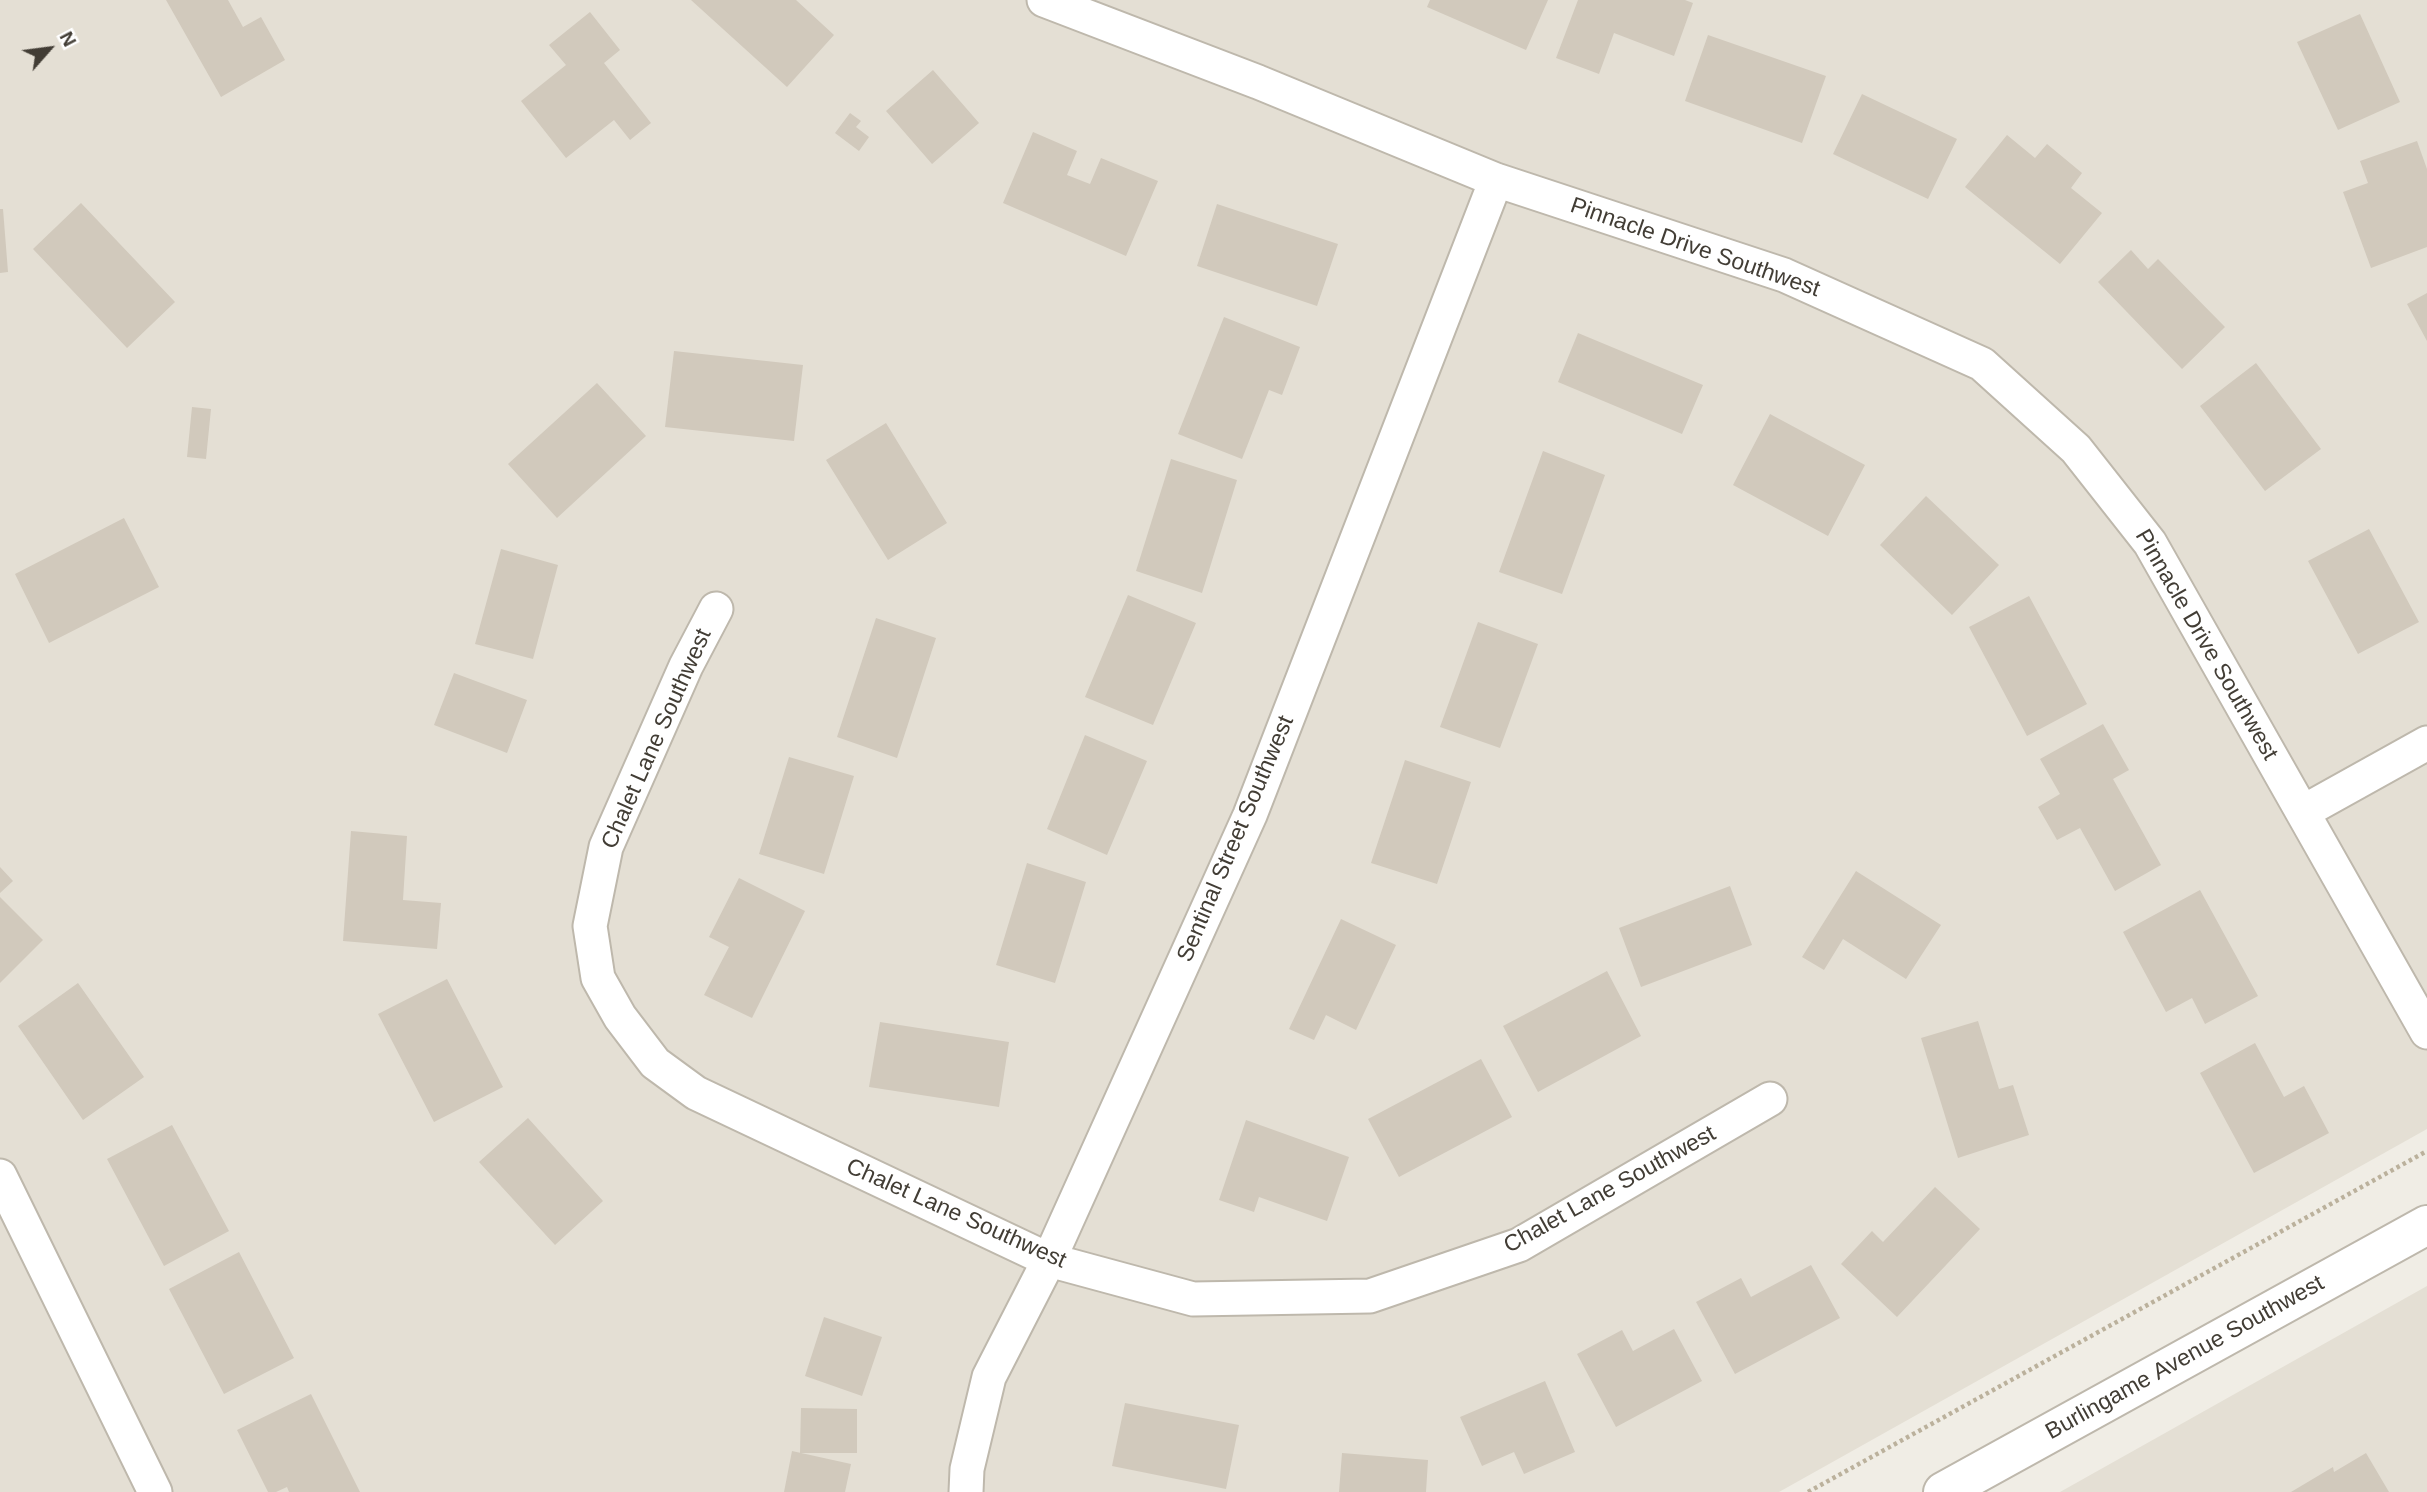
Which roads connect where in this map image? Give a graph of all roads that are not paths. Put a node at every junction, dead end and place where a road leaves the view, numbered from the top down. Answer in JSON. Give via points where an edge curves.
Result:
{"nodes":[{"id":1,"x":1044,"y":0,"type":"edge"},
{"id":2,"x":1496,"y":180,"type":"junction"},
{"id":3,"x":716,"y":609,"type":"dead end"},
{"id":4,"x":2427,"y":743,"type":"edge"},
{"id":5,"x":2303,"y":812,"type":"junction"},
{"id":6,"x":2427,"y":1032,"type":"edge"},
{"id":7,"x":1770,"y":1099,"type":"dead end"},
{"id":8,"x":0,"y":1175,"type":"edge"},
{"id":9,"x":2427,"y":1225,"type":"edge"},
{"id":10,"x":1049,"y":1260,"type":"junction"},
{"id":11,"x":155,"y":1492,"type":"edge"},
{"id":12,"x":966,"y":1492,"type":"edge"},
{"id":13,"x":1944,"y":1492,"type":"edge"}],
"edges":[{"from":1,"to":2,"type":"street","name":"Pinnacle Drive Southwest"},
{"from":2,"to":5,"type":"street","name":"Pinnacle Drive Southwest","via":[[1784,275],[1982,364],[2076,449],[2150,543]]},
{"from":2,"to":10,"type":"street","name":"Sentinal Street Southwest","via":[[1250,815]]},
{"from":3,"to":10,"type":"street","name":"Chalet Lane Southwest","via":[[606,847],[590,926],[598,978],[655,1063],[696,1093]]},
{"from":4,"to":5,"type":"street"},
{"from":5,"to":6,"type":"street","name":"Pinnacle Drive Southwest"},
{"from":7,"to":10,"type":"street","name":"Chalet Lane Southwest","via":[[1519,1245],[1370,1296],[1194,1299]]},
{"from":8,"to":11,"type":"street"},
{"from":9,"to":13,"type":"street","name":"Burlingame Avenue Southwest"},
{"from":10,"to":12,"type":"street","name":"Sentinal Street Southwest","via":[[989,1377],[967,1469]]}]}
